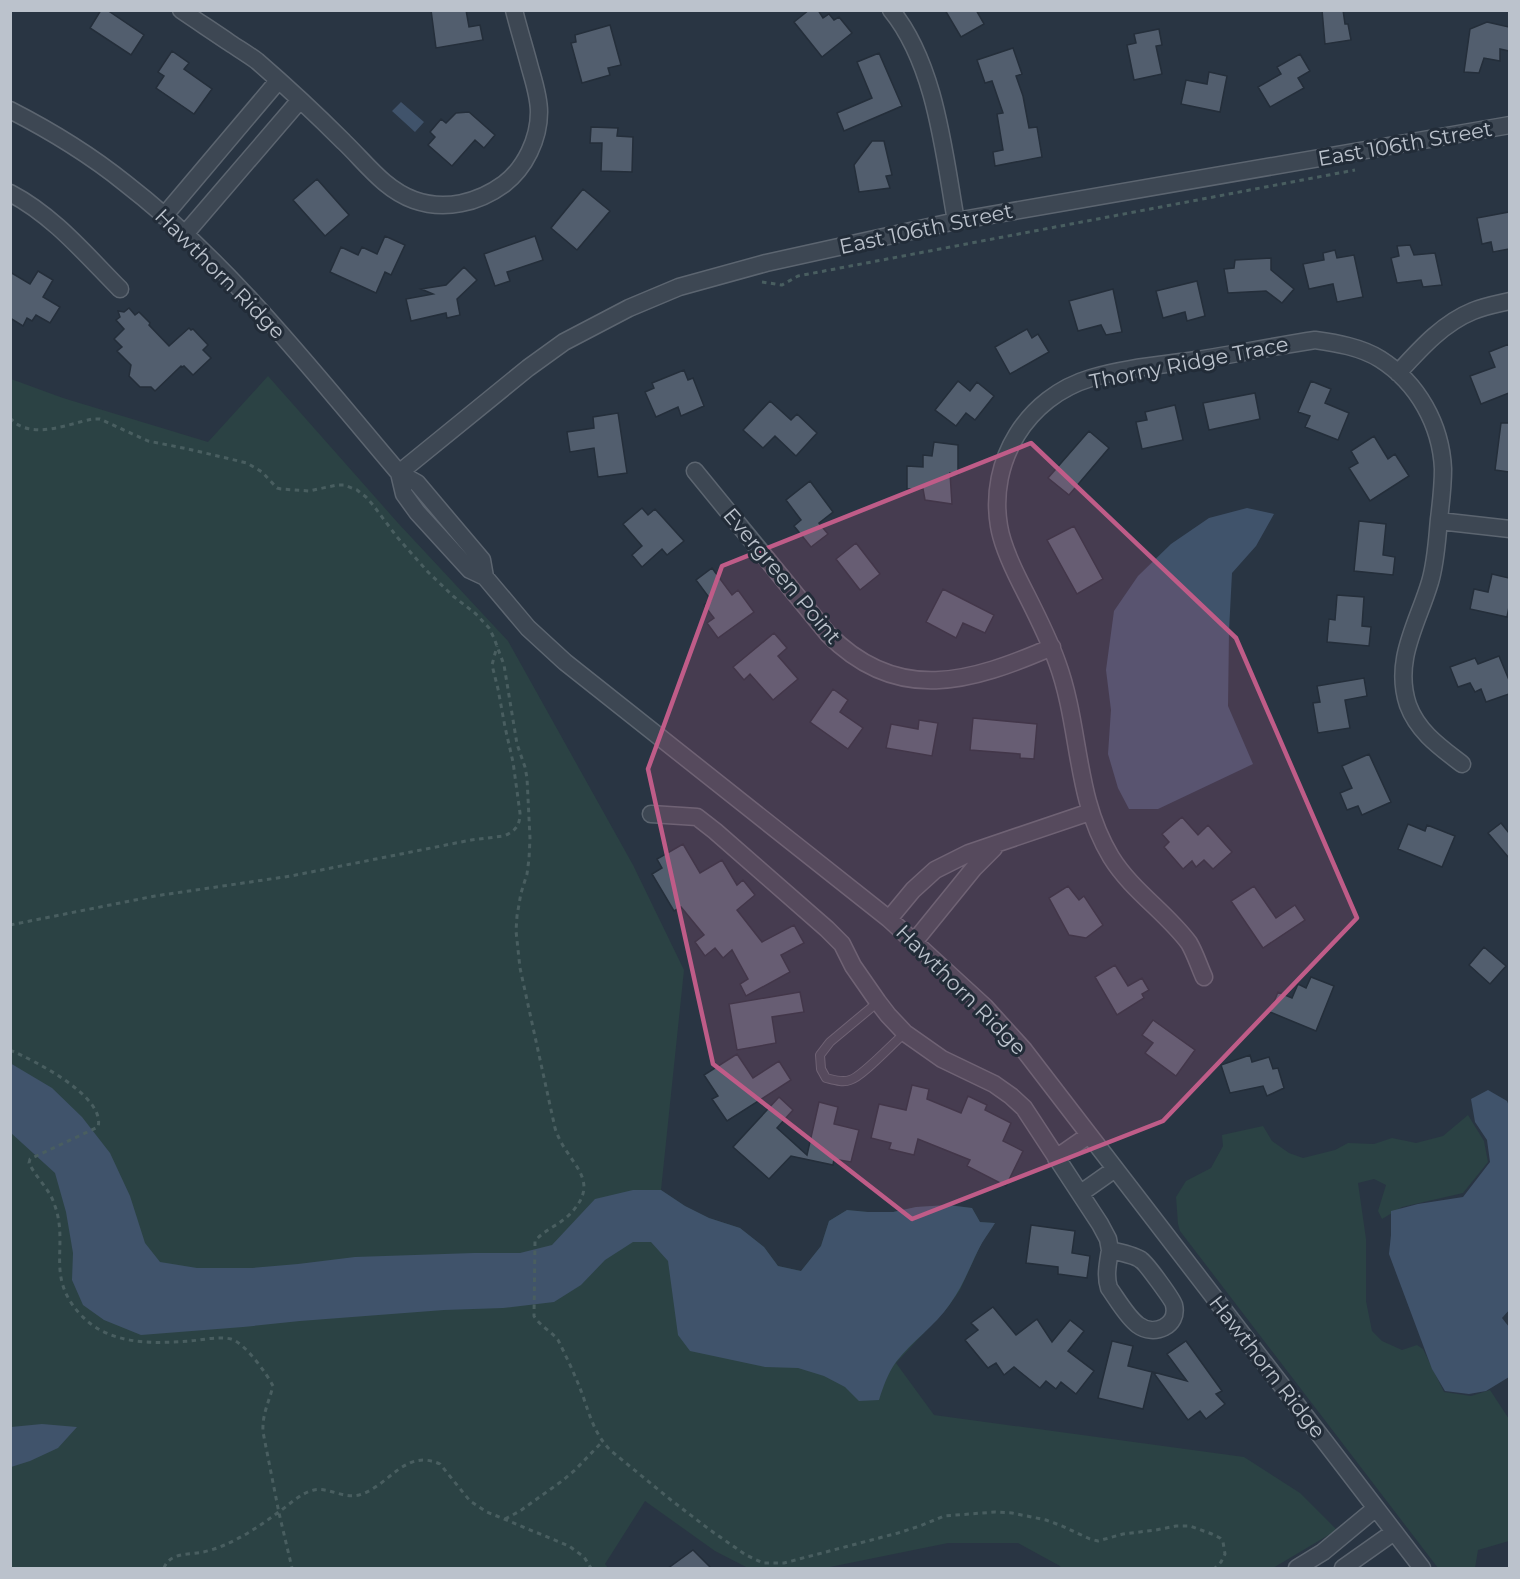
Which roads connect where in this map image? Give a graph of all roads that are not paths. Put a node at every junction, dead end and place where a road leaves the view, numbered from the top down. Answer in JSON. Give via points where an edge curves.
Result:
{"nodes":[{"id":1,"x":181,"y":10,"type":"edge"},
{"id":2,"x":514,"y":10,"type":"edge"},
{"id":3,"x":891,"y":10,"type":"edge"},
{"id":4,"x":278,"y":81,"type":"junction"},
{"id":5,"x":300,"y":100,"type":"junction"},
{"id":6,"x":11,"y":110,"type":"edge"},
{"id":7,"x":1509,"y":125,"type":"edge"},
{"id":8,"x":10,"y":193,"type":"edge"},
{"id":9,"x":164,"y":216,"type":"junction"},
{"id":10,"x":956,"y":221,"type":"junction"},
{"id":11,"x":185,"y":234,"type":"junction"},
{"id":12,"x":120,"y":289,"type":"dead end"},
{"id":13,"x":1509,"y":301,"type":"edge"},
{"id":14,"x":1398,"y":373,"type":"junction"},
{"id":15,"x":695,"y":471,"type":"dead end"},
{"id":16,"x":399,"y":473,"type":"junction"},
{"id":17,"x":1439,"y":521,"type":"junction"},
{"id":18,"x":1509,"y":529,"type":"edge"},
{"id":19,"x":1052,"y":647,"type":"junction"},
{"id":20,"x":1462,"y":764,"type":"dead end"},
{"id":21,"x":1090,"y":812,"type":"junction"},
{"id":22,"x":651,"y":814,"type":"dead end"},
{"id":23,"x":999,"y":843,"type":"junction"},
{"id":24,"x":889,"y":919,"type":"junction"},
{"id":25,"x":914,"y":942,"type":"junction"},
{"id":26,"x":1204,"y":977,"type":"dead end"},
{"id":27,"x":878,"y":1002,"type":"junction"},
{"id":28,"x":905,"y":1033,"type":"junction"},
{"id":29,"x":1089,"y":1135,"type":"junction"},
{"id":30,"x":1056,"y":1158,"type":"junction"},
{"id":31,"x":1115,"y":1169,"type":"junction"},
{"id":32,"x":1081,"y":1192,"type":"junction"},
{"id":33,"x":1110,"y":1250,"type":"junction"},
{"id":34,"x":1376,"y":1508,"type":"junction"},
{"id":35,"x":1394,"y":1532,"type":"junction"},
{"id":36,"x":1297,"y":1569,"type":"edge"},
{"id":37,"x":1343,"y":1569,"type":"edge"},
{"id":38,"x":1422,"y":1569,"type":"edge"}],
"edges":[{"from":1,"to":4,"type":"street","via":[[255,60]]},
{"from":2,"to":5,"type":"street","via":[[537,92],[537,131],[520,168],[480,198],[449,205],[432,204],[395,191]]},
{"from":3,"to":10,"type":"street","via":[[920,60],[932,95]]},
{"from":4,"to":5,"type":"street"},
{"from":4,"to":9,"type":"street"},
{"from":5,"to":11,"type":"street"},
{"from":6,"to":9,"type":"street","name":"Hawthorn Ridge","via":[[95,160]]},
{"from":7,"to":10,"type":"street","name":"East 106th Street"},
{"from":8,"to":12,"type":"street","via":[[56,225]]},
{"from":9,"to":11,"type":"street","name":"Hawthorn Ridge"},
{"from":10,"to":16,"type":"street","name":"East 106th Street","via":[[721,275],[629,308],[564,342]]},
{"from":11,"to":16,"type":"street","name":"Hawthorn Ridge","via":[[248,296]]},
{"from":13,"to":14,"type":"street","via":[[1472,311],[1441,330]]},
{"from":14,"to":17,"type":"street","name":"Thorny Ridge Trace","via":[[1421,400],[1438,434],[1443,469]]},
{"from":14,"to":19,"type":"street","name":"Thorny Ridge Trace","via":[[1362,351],[1315,340],[1090,378],[1037,408],[1020,429],[1002,464],[996,503],[1002,540]]},
{"from":15,"to":19,"type":"street","name":"Evergreen Point","via":[[828,634],[866,665],[895,676],[953,680],[986,673]]},
{"from":16,"to":24,"type":"street","name":"Hawthorn Ridge","via":[[417,483],[482,560],[485,577],[528,628],[565,662]]},
{"from":17,"to":18,"type":"street"},
{"from":17,"to":20,"type":"street","name":"Thorny Ridge Trace","via":[[1430,580],[1405,652],[1404,682],[1417,724]]},
{"from":19,"to":21,"type":"street","name":"Thorny Ridge Trace","via":[[1068,694]]},
{"from":21,"to":23,"type":"street"},
{"from":21,"to":26,"type":"street","name":"Thorny Ridge Trace","via":[[1122,874],[1190,945]]},
{"from":22,"to":27,"type":"street","via":[[697,817],[716,831],[842,944]]},
{"from":23,"to":24,"type":"street","via":[[935,870]]},
{"from":23,"to":25,"type":"street"},
{"from":24,"to":25,"type":"street","name":"Hawthorn Ridge"},
{"from":25,"to":29,"type":"street","name":"Hawthorn Ridge","via":[[985,1007],[1024,1050]]},
{"from":27,"to":28,"type":"street"},
{"from":27,"to":28,"type":"lane","via":[[820,1055],[826,1078],[851,1080]]},
{"from":28,"to":30,"type":"street","via":[[942,1059],[1011,1096],[1024,1108]]},
{"from":29,"to":30,"type":"street"},
{"from":29,"to":31,"type":"street","name":"Hawthorn Ridge"},
{"from":30,"to":32,"type":"street"},
{"from":31,"to":32,"type":"street"},
{"from":31,"to":34,"type":"street","name":"Hawthorn Ridge"},
{"from":32,"to":33,"type":"street","via":[[1108,1239]]},
{"from":33,"to":33,"type":"street","via":[[1109,1288],[1143,1329],[1165,1327],[1173,1320],[1173,1302],[1141,1259]]},
{"from":34,"to":35,"type":"street","name":"Hawthorn Ridge"},
{"from":34,"to":36,"type":"street"},
{"from":35,"to":37,"type":"street"},
{"from":35,"to":38,"type":"street","name":"Hawthorn Ridge"}]}
